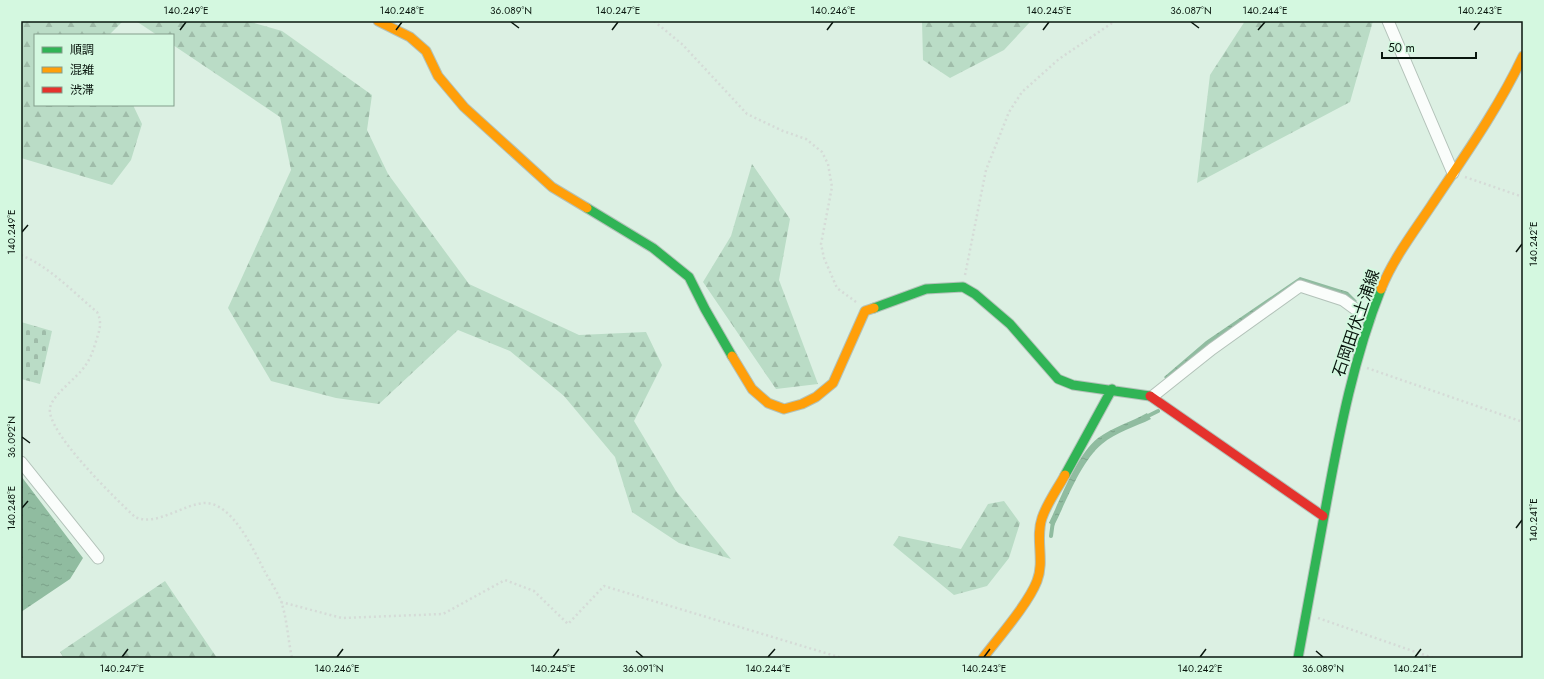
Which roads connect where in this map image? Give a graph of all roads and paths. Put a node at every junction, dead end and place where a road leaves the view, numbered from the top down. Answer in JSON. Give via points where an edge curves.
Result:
{"nodes":[{"id":1,"x":378,"y":21,"type":"edge"},
{"id":2,"x":654,"y":21,"type":"edge"},
{"id":3,"x":1115,"y":21,"type":"edge"},
{"id":4,"x":1388,"y":21,"type":"edge"},
{"id":5,"x":1523,"y":56,"type":"edge"},
{"id":6,"x":1453,"y":173,"type":"junction"},
{"id":7,"x":1523,"y":197,"type":"edge"},
{"id":8,"x":21,"y":255,"type":"edge"},
{"id":9,"x":963,"y":287,"type":"junction"},
{"id":10,"x":865,"y":311,"type":"junction"},
{"id":11,"x":1369,"y":319,"type":"junction"},
{"id":12,"x":1355,"y":364,"type":"junction"},
{"id":13,"x":1112,"y":389,"type":"junction"},
{"id":14,"x":1153,"y":396,"type":"junction"},
{"id":15,"x":1523,"y":422,"type":"edge"},
{"id":16,"x":21,"y":462,"type":"edge"},
{"id":17,"x":1323,"y":516,"type":"junction"},
{"id":18,"x":98,"y":558,"type":"dead end"},
{"id":19,"x":281,"y":602,"type":"junction"},
{"id":20,"x":1306,"y":614,"type":"junction"},
{"id":21,"x":292,"y":658,"type":"edge"},
{"id":22,"x":842,"y":658,"type":"edge"},
{"id":23,"x":983,"y":658,"type":"edge"},
{"id":24,"x":1298,"y":658,"type":"edge"},
{"id":25,"x":1433,"y":658,"type":"edge"}],
"edges":[{"from":1,"to":10,"type":"street","via":[[410,37],[426,52],[438,76],[464,107],[552,187],[653,248],[689,277],[752,389],[768,403],[784,408],[802,404],[834,383]]},
{"from":2,"to":10,"type":"path","via":[[683,46],[747,114],[806,139],[822,152],[828,164],[832,187],[821,244],[824,258],[837,288]]},
{"from":3,"to":9,"type":"path","via":[[1059,59],[1022,92],[1009,112],[986,170]]},
{"from":4,"to":6,"type":"street"},
{"from":5,"to":6,"type":"street","name":"石岡田伏土浦線","via":[[1514,77]]},
{"from":6,"to":7,"type":"path"},
{"from":6,"to":11,"type":"street","name":"石岡田伏土浦線","via":[[1390,269]]},
{"from":8,"to":19,"type":"path","via":[[35,261],[46,270],[97,312],[100,320],[100,327],[85,368],[50,408],[64,439],[82,463],[135,517],[141,520],[150,520],[206,503],[226,514],[244,531]]},
{"from":9,"to":10,"type":"street","via":[[926,289]]},
{"from":9,"to":13,"type":"street","via":[[1010,324],[1058,379],[1073,385]]},
{"from":11,"to":12,"type":"street","name":"石岡田伏土浦線"},
{"from":11,"to":14,"type":"street","via":[[1343,300],[1300,286],[1212,349]]},
{"from":12,"to":15,"type":"path"},
{"from":12,"to":17,"type":"street","name":"石岡田伏土浦線"},
{"from":13,"to":14,"type":"street"},
{"from":13,"to":23,"type":"street","via":[[1042,518],[1042,559],[1038,580],[1030,595]]},
{"from":14,"to":17,"type":"street"},
{"from":16,"to":18,"type":"street"},
{"from":17,"to":20,"type":"street","name":"石岡田伏土浦線"},
{"from":19,"to":21,"type":"path"},
{"from":19,"to":22,"type":"path","via":[[342,618],[443,614],[505,580],[534,592],[568,624],[604,586]]},
{"from":20,"to":24,"type":"street","name":"石岡田伏土浦線"},
{"from":20,"to":25,"type":"path"}]}
